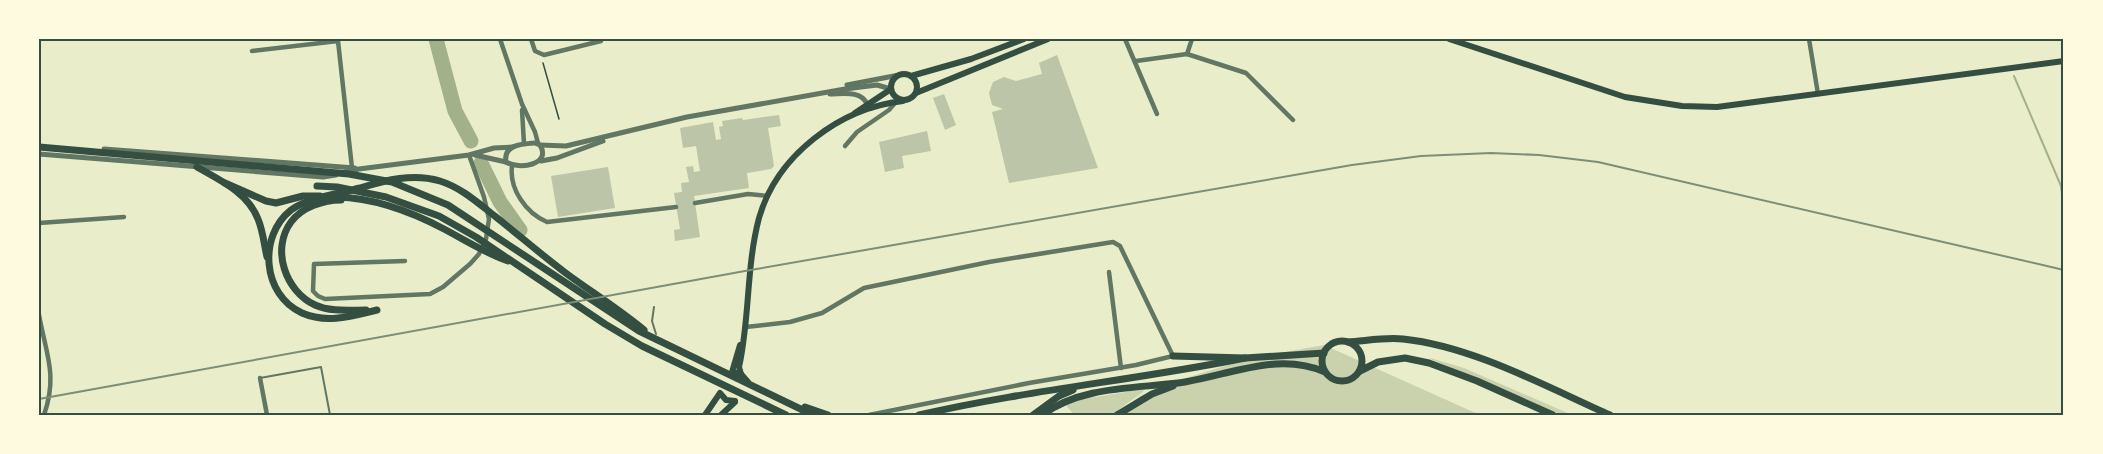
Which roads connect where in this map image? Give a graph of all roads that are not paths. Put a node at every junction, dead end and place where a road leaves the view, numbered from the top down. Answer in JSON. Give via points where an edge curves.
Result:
{"nodes":[{"id":1,"x":500,"y":39,"type":"edge"},
{"id":2,"x":531,"y":39,"type":"edge"},
{"id":3,"x":1024,"y":39,"type":"edge"},
{"id":4,"x":1048,"y":39,"type":"edge"},
{"id":5,"x":1125,"y":39,"type":"edge"},
{"id":6,"x":1192,"y":39,"type":"edge"},
{"id":7,"x":1449,"y":39,"type":"edge"},
{"id":8,"x":1809,"y":39,"type":"edge"},
{"id":9,"x":601,"y":41,"type":"dead end"},
{"id":10,"x":252,"y":51,"type":"dead end"},
{"id":11,"x":1187,"y":54,"type":"junction"},
{"id":12,"x":1136,"y":61,"type":"junction"},
{"id":13,"x":2064,"y":61,"type":"edge"},
{"id":14,"x":899,"y":75,"type":"junction"},
{"id":15,"x":911,"y":76,"type":"junction"},
{"id":16,"x":891,"y":89,"type":"junction"},
{"id":17,"x":916,"y":93,"type":"junction"},
{"id":18,"x":817,"y":94,"type":"junction"},
{"id":19,"x":1818,"y":94,"type":"junction"},
{"id":20,"x":899,"y":101,"type":"junction"},
{"id":21,"x":522,"y":104,"type":"junction"},
{"id":22,"x":867,"y":104,"type":"junction"},
{"id":23,"x":1158,"y":114,"type":"dead end"},
{"id":24,"x":847,"y":118,"type":"junction"},
{"id":25,"x":1293,"y":120,"type":"dead end"},
{"id":26,"x":622,"y":134,"type":"junction"},
{"id":27,"x":524,"y":144,"type":"junction"},
{"id":28,"x":539,"y":144,"type":"junction"},
{"id":29,"x":39,"y":146,"type":"edge"},
{"id":30,"x":845,"y":146,"type":"dead end"},
{"id":31,"x":513,"y":147,"type":"junction"},
{"id":32,"x":39,"y":154,"type":"edge"},
{"id":33,"x":471,"y":155,"type":"junction"},
{"id":34,"x":539,"y":161,"type":"junction"},
{"id":35,"x":509,"y":164,"type":"junction"},
{"id":36,"x":197,"y":167,"type":"junction"},
{"id":37,"x":356,"y":169,"type":"junction"},
{"id":38,"x":225,"y":183,"type":"junction"},
{"id":39,"x":316,"y":186,"type":"dead end"},
{"id":40,"x":768,"y":196,"type":"junction"},
{"id":41,"x":371,"y":199,"type":"junction"},
{"id":42,"x":695,"y":203,"type":"dead end"},
{"id":43,"x":676,"y":207,"type":"dead end"},
{"id":44,"x":124,"y":217,"type":"dead end"},
{"id":45,"x":39,"y":223,"type":"edge"},
{"id":46,"x":405,"y":261,"type":"dead end"},
{"id":47,"x":269,"y":262,"type":"junction"},
{"id":48,"x":1109,"y":272,"type":"dead end"},
{"id":49,"x":654,"y":307,"type":"dead end"},
{"id":50,"x":39,"y":315,"type":"edge"},
{"id":51,"x":746,"y":327,"type":"junction"},
{"id":52,"x":657,"y":338,"type":"junction"},
{"id":53,"x":1348,"y":342,"type":"junction"},
{"id":54,"x":1324,"y":352,"type":"junction"},
{"id":55,"x":1173,"y":356,"type":"junction"},
{"id":56,"x":1245,"y":358,"type":"junction"},
{"id":57,"x":1121,"y":368,"type":"junction"},
{"id":58,"x":1360,"y":371,"type":"junction"},
{"id":59,"x":1325,"y":372,"type":"junction"},
{"id":60,"x":741,"y":374,"type":"junction"},
{"id":61,"x":260,"y":378,"type":"joint"},
{"id":62,"x":748,"y":382,"type":"dead end"},
{"id":63,"x":1184,"y":382,"type":"junction"},
{"id":64,"x":1086,"y":385,"type":"junction"},
{"id":65,"x":782,"y":400,"type":"junction"},
{"id":66,"x":44,"y":415,"type":"edge"},
{"id":67,"x":267,"y":415,"type":"edge"},
{"id":68,"x":330,"y":415,"type":"edge"},
{"id":69,"x":705,"y":415,"type":"edge"},
{"id":70,"x":721,"y":415,"type":"edge"},
{"id":71,"x":786,"y":415,"type":"edge"},
{"id":72,"x":813,"y":415,"type":"edge"},
{"id":73,"x":828,"y":415,"type":"edge"},
{"id":74,"x":868,"y":415,"type":"edge"},
{"id":75,"x":919,"y":415,"type":"edge"},
{"id":76,"x":1033,"y":415,"type":"edge"},
{"id":77,"x":1042,"y":415,"type":"edge"},
{"id":78,"x":1118,"y":415,"type":"edge"},
{"id":79,"x":1553,"y":415,"type":"edge"},
{"id":80,"x":1611,"y":415,"type":"edge"}],
"edges":[{"from":1,"to":21,"type":"street"},
{"from":2,"to":9,"type":"street","via":[[535,51],[541,54]]},
{"from":3,"to":15,"type":"main road"},
{"from":4,"to":17,"type":"main road"},
{"from":5,"to":12,"type":"street"},
{"from":6,"to":11,"type":"street"},
{"from":7,"to":19,"type":"main road","via":[[1651,102],[1717,107]]},
{"from":8,"to":19,"type":"street"},
{"from":10,"to":37,"type":"street","via":[[338,41]]},
{"from":11,"to":12,"type":"street"},
{"from":11,"to":25,"type":"street","via":[[1246,73]]},
{"from":12,"to":23,"type":"street"},
{"from":13,"to":19,"type":"main road"},
{"from":14,"to":15,"type":"main road"},
{"from":14,"to":16,"type":"main road"},
{"from":14,"to":18,"type":"street"},
{"from":15,"to":17,"type":"main road","via":[[917,84]]},
{"from":16,"to":18,"type":"street","via":[[870,86]]},
{"from":16,"to":20,"type":"main road"},
{"from":16,"to":22,"type":"main road"},
{"from":17,"to":20,"type":"main road","via":[[911,99]]},
{"from":18,"to":22,"type":"street","via":[[855,95]]},
{"from":18,"to":26,"type":"street","via":[[687,117]]},
{"from":20,"to":24,"type":"main road"},
{"from":20,"to":30,"type":"street"},
{"from":21,"to":27,"type":"street"},
{"from":21,"to":28,"type":"street"},
{"from":22,"to":24,"type":"main road"},
{"from":24,"to":40,"type":"main road","via":[[808,143]]},
{"from":26,"to":28,"type":"street","via":[[566,146]]},
{"from":26,"to":34,"type":"street"},
{"from":27,"to":28,"type":"street"},
{"from":27,"to":31,"type":"street"},
{"from":28,"to":34,"type":"street","via":[[544,153]]},
{"from":29,"to":37,"type":"street"},
{"from":29,"to":52,"type":"main road","via":[[350,174],[392,182],[465,214],[617,318]]},
{"from":31,"to":33,"type":"street"},
{"from":31,"to":35,"type":"street","via":[[506,153]]},
{"from":32,"to":36,"type":"street"},
{"from":33,"to":35,"type":"street"},
{"from":33,"to":37,"type":"street"},
{"from":33,"to":46,"type":"street","via":[[489,219],[486,239],[470,264],[430,294],[328,298],[316,295],[313,289],[314,264]]},
{"from":34,"to":35,"type":"street","via":[[522,166]]},
{"from":35,"to":43,"type":"street","via":[[525,207],[547,222]]},
{"from":36,"to":37,"type":"street","via":[[323,177]]},
{"from":36,"to":38,"type":"main road"},
{"from":38,"to":41,"type":"main road","via":[[276,203],[309,195]]},
{"from":38,"to":47,"type":"main road","via":[[255,212]]},
{"from":39,"to":41,"type":"main road","via":[[337,187]]},
{"from":40,"to":42,"type":"street","via":[[748,194]]},
{"from":40,"to":51,"type":"main road","via":[[754,245]]},
{"from":41,"to":47,"type":"main road","via":[[332,200],[303,211],[287,231],[283,263],[293,286],[313,304],[329,309],[377,310],[334,319],[303,314],[277,291]]},
{"from":41,"to":71,"type":"main road","via":[[407,203],[439,216],[642,346]]},
{"from":44,"to":45,"type":"street"},
{"from":47,"to":52,"type":"main road","via":[[280,221],[303,203],[398,178],[421,177],[465,192],[567,274]]},
{"from":48,"to":57,"type":"street"},
{"from":49,"to":52,"type":"lane","via":[[652,321]]},
{"from":50,"to":66,"type":"street","via":[[52,382]]},
{"from":51,"to":55,"type":"street","via":[[790,322],[822,313],[864,288],[1113,242],[1120,246]]},
{"from":51,"to":60,"type":"main road"},
{"from":51,"to":60,"type":"main road","via":[[732,372]]},
{"from":52,"to":65,"type":"main road"},
{"from":53,"to":54,"type":"main road","via":[[1333,343]]},
{"from":53,"to":58,"type":"main road","via":[[1360,353]]},
{"from":53,"to":80,"type":"main road","via":[[1401,339],[1434,345],[1482,359]]},
{"from":54,"to":56,"type":"main road"},
{"from":54,"to":59,"type":"main road"},
{"from":55,"to":56,"type":"main road"},
{"from":55,"to":57,"type":"street"},
{"from":56,"to":64,"type":"main road"},
{"from":57,"to":74,"type":"street"},
{"from":58,"to":59,"type":"main road","via":[[1342,382]]},
{"from":58,"to":79,"type":"main road","via":[[1378,362],[1405,358],[1429,363]]},
{"from":59,"to":63,"type":"main road","via":[[1309,366],[1274,364]]},
{"from":60,"to":62,"type":"main road"},
{"from":61,"to":67,"type":"street"},
{"from":61,"to":68,"type":"lane","via":[[321,367]]},
{"from":63,"to":77,"type":"main road","via":[[1093,393]]},
{"from":63,"to":78,"type":"main road","via":[[1152,394]]},
{"from":64,"to":75,"type":"main road"},
{"from":64,"to":76,"type":"main road","via":[[1059,396]]},
{"from":65,"to":72,"type":"main road"},
{"from":65,"to":73,"type":"main road"},
{"from":69,"to":70,"type":"main road","via":[[720,393],[726,400],[735,401]]}]}
